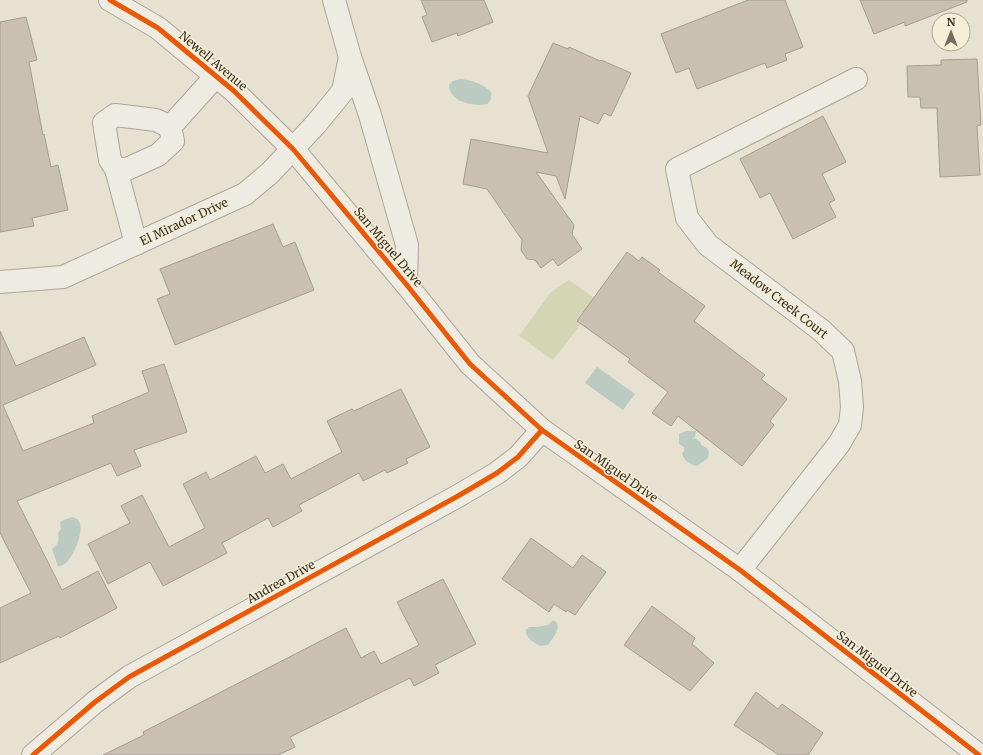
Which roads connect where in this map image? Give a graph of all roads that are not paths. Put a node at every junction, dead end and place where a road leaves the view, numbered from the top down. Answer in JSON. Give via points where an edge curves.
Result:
{"nodes":[{"id":1,"x":110,"y":0,"type":"edge"},
{"id":2,"x":334,"y":0,"type":"edge"},
{"id":3,"x":350,"y":57,"type":"junction"},
{"id":4,"x":216,"y":76,"type":"junction"},
{"id":5,"x":856,"y":79,"type":"dead end"},
{"id":6,"x":170,"y":128,"type":"junction"},
{"id":7,"x":293,"y":149,"type":"junction"},
{"id":8,"x":116,"y":169,"type":"junction"},
{"id":9,"x":136,"y":244,"type":"junction"},
{"id":10,"x":0,"y":282,"type":"edge"},
{"id":11,"x":406,"y":284,"type":"junction"},
{"id":12,"x":542,"y":430,"type":"junction"},
{"id":13,"x":740,"y":570,"type":"junction"},
{"id":14,"x":33,"y":755,"type":"edge"},
{"id":15,"x":979,"y":755,"type":"edge"}],
"edges":[{"from":1,"to":4,"type":"street","name":"Newell Avenue","via":[[158,28]]},
{"from":2,"to":3,"type":"street","name":"San Miguel Drive"},
{"from":3,"to":7,"type":"street","name":"San Miguel Drive","via":[[343,91]]},
{"from":3,"to":11,"type":"street","name":"San Miguel Drive","via":[[370,115],[407,245]]},
{"from":4,"to":6,"type":"street"},
{"from":4,"to":7,"type":"street","name":"Newell Avenue"},
{"from":5,"to":13,"type":"street","name":"Meadow Creek Court","via":[[677,169],[687,218],[708,245],[821,330],[843,351],[850,381],[850,425],[839,444]]},
{"from":6,"to":8,"type":"street","via":[[173,141],[158,155],[127,169]]},
{"from":6,"to":8,"type":"street","via":[[156,120],[115,115],[104,123],[110,160]]},
{"from":7,"to":9,"type":"street","name":"El Mirador Drive","via":[[245,194]]},
{"from":7,"to":11,"type":"street","name":"San Miguel Drive"},
{"from":8,"to":9,"type":"street"},
{"from":9,"to":10,"type":"street","name":"El Mirador Drive","via":[[63,277]]},
{"from":11,"to":12,"type":"street","name":"San Miguel Drive","via":[[470,364]]},
{"from":12,"to":13,"type":"street","name":"San Miguel Drive"},
{"from":12,"to":14,"type":"street","name":"Andrea Drive","via":[[518,457],[490,477],[129,677],[95,702]]},
{"from":13,"to":15,"type":"street","name":"San Miguel Drive"}]}
